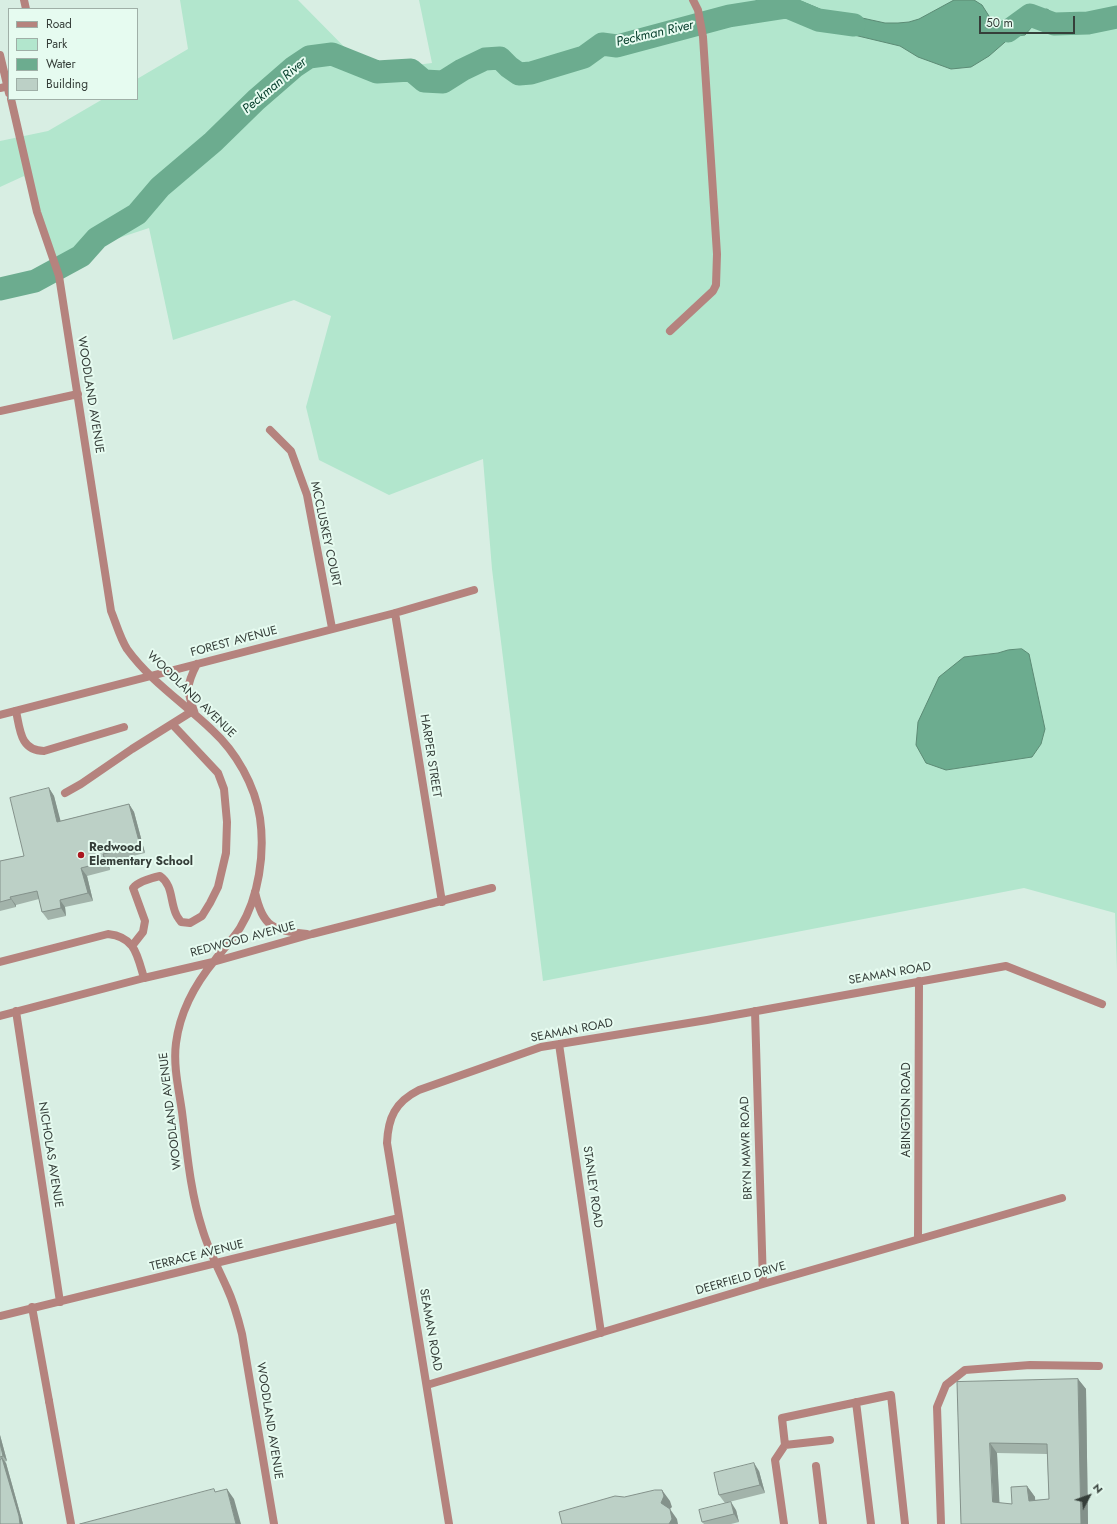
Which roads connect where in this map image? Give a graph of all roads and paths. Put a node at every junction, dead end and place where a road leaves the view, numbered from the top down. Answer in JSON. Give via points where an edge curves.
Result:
{"nodes":[{"id":1,"x":693,"y":0,"type":"edge"},
{"id":2,"x":0,"y":55,"type":"edge"},
{"id":3,"x":6,"y":88,"type":"edge"},
{"id":4,"x":10,"y":100,"type":"edge"},
{"id":5,"x":670,"y":331,"type":"dead end"},
{"id":6,"x":78,"y":394,"type":"junction"},
{"id":7,"x":0,"y":411,"type":"edge"},
{"id":8,"x":270,"y":430,"type":"dead end"},
{"id":9,"x":474,"y":590,"type":"dead end"},
{"id":10,"x":395,"y":613,"type":"junction"},
{"id":11,"x":332,"y":628,"type":"junction"},
{"id":12,"x":197,"y":664,"type":"junction"},
{"id":13,"x":151,"y":676,"type":"junction"},
{"id":14,"x":16,"y":711,"type":"junction"},
{"id":15,"x":193,"y":713,"type":"junction"},
{"id":16,"x":0,"y":715,"type":"edge"},
{"id":17,"x":172,"y":724,"type":"junction"},
{"id":18,"x":124,"y":727,"type":"dead end"},
{"id":19,"x":65,"y":793,"type":"dead end"},
{"id":20,"x":492,"y":888,"type":"dead end"},
{"id":21,"x":255,"y":890,"type":"junction"},
{"id":22,"x":442,"y":902,"type":"junction"},
{"id":23,"x":312,"y":934,"type":"junction"},
{"id":24,"x":132,"y":946,"type":"junction"},
{"id":25,"x":0,"y":962,"type":"edge"},
{"id":26,"x":213,"y":962,"type":"junction"},
{"id":27,"x":144,"y":978,"type":"junction"},
{"id":28,"x":919,"y":981,"type":"junction"},
{"id":29,"x":1102,"y":1004,"type":"dead end"},
{"id":30,"x":16,"y":1011,"type":"junction"},
{"id":31,"x":755,"y":1012,"type":"junction"},
{"id":32,"x":0,"y":1016,"type":"edge"},
{"id":33,"x":559,"y":1044,"type":"junction"},
{"id":34,"x":1062,"y":1198,"type":"dead end"},
{"id":35,"x":399,"y":1218,"type":"junction"},
{"id":36,"x":918,"y":1239,"type":"junction"},
{"id":37,"x":216,"y":1263,"type":"junction"},
{"id":38,"x":763,"y":1284,"type":"junction"},
{"id":39,"x":60,"y":1302,"type":"junction"},
{"id":40,"x":32,"y":1307,"type":"junction"},
{"id":41,"x":0,"y":1316,"type":"edge"},
{"id":42,"x":601,"y":1333,"type":"junction"},
{"id":43,"x":1099,"y":1366,"type":"dead end"},
{"id":44,"x":427,"y":1385,"type":"junction"},
{"id":45,"x":856,"y":1402,"type":"junction"},
{"id":46,"x":830,"y":1440,"type":"dead end"},
{"id":47,"x":785,"y":1445,"type":"junction"},
{"id":48,"x":816,"y":1466,"type":"dead end"},
{"id":49,"x":71,"y":1524,"type":"edge"},
{"id":50,"x":274,"y":1524,"type":"edge"},
{"id":51,"x":449,"y":1524,"type":"edge"},
{"id":52,"x":784,"y":1524,"type":"edge"},
{"id":53,"x":822,"y":1524,"type":"edge"},
{"id":54,"x":871,"y":1524,"type":"edge"},
{"id":55,"x":905,"y":1524,"type":"edge"},
{"id":56,"x":941,"y":1524,"type":"edge"}],
"edges":[{"from":1,"to":5,"type":"street","via":[[698,10],[703,36],[717,254],[716,285],[713,292]]},
{"from":2,"to":3,"type":"street"},
{"from":4,"to":6,"type":"street","name":"WOODLAND AVENUE","via":[[37,212],[59,276]]},
{"from":6,"to":7,"type":"street"},
{"from":6,"to":13,"type":"street","name":"WOODLAND AVENUE","via":[[111,611],[126,647]]},
{"from":8,"to":11,"type":"street","name":"MCCLUSKEY COURT","via":[[291,451],[307,495]]},
{"from":9,"to":10,"type":"street","name":"FOREST AVENUE"},
{"from":10,"to":11,"type":"street","name":"FOREST AVENUE"},
{"from":10,"to":22,"type":"street","name":"HARPER STREET"},
{"from":11,"to":12,"type":"street","name":"FOREST AVENUE"},
{"from":12,"to":13,"type":"street","name":"FOREST AVENUE"},
{"from":12,"to":15,"type":"street","via":[[189,679],[188,692]]},
{"from":13,"to":14,"type":"street","name":"FOREST AVENUE"},
{"from":13,"to":15,"type":"street","name":"WOODLAND AVENUE"},
{"from":14,"to":16,"type":"street","name":"FOREST AVENUE"},
{"from":14,"to":18,"type":"street","via":[[23,738],[28,747],[35,751],[44,751]]},
{"from":15,"to":17,"type":"street"},
{"from":15,"to":21,"type":"street","name":"WOODLAND AVENUE","via":[[229,748],[248,780],[260,817],[259,872]]},
{"from":17,"to":19,"type":"street"},
{"from":17,"to":24,"type":"street","via":[[218,773],[224,789],[226,853],[218,887],[210,903],[202,916],[190,923],[182,922],[176,914],[169,888],[160,876],[136,885],[133,888],[145,921],[143,932]]},
{"from":20,"to":22,"type":"street","name":"REDWOOD AVENUE"},
{"from":21,"to":23,"type":"street","via":[[259,909],[268,924],[282,931]]},
{"from":21,"to":26,"type":"street","name":"WOODLAND AVENUE","via":[[250,909],[240,929]]},
{"from":22,"to":23,"type":"street","name":"REDWOOD AVENUE"},
{"from":23,"to":26,"type":"street","name":"REDWOOD AVENUE"},
{"from":24,"to":25,"type":"street","via":[[119,935],[108,934]]},
{"from":24,"to":27,"type":"street"},
{"from":26,"to":27,"type":"street","name":"REDWOOD AVENUE"},
{"from":26,"to":37,"type":"street","name":"WOODLAND AVENUE","via":[[191,994],[181,1020],[176,1044],[176,1073],[194,1201],[202,1230]]},
{"from":27,"to":30,"type":"street","name":"REDWOOD AVENUE"},
{"from":28,"to":29,"type":"street","name":"SEAMAN ROAD","via":[[1006,966]]},
{"from":28,"to":31,"type":"street","name":"SEAMAN ROAD"},
{"from":28,"to":36,"type":"street","name":"ABINGTON ROAD"},
{"from":30,"to":32,"type":"street","name":"REDWOOD AVENUE"},
{"from":30,"to":39,"type":"street","name":"NICHOLAS AVENUE"},
{"from":31,"to":33,"type":"street","name":"SEAMAN ROAD"},
{"from":31,"to":38,"type":"street","name":"BRYN MAWR ROAD"},
{"from":33,"to":35,"type":"street","name":"SEAMAN ROAD","via":[[541,1047],[419,1090],[397,1107],[388,1127],[387,1143]]},
{"from":33,"to":42,"type":"street","name":"STANLEY ROAD"},
{"from":34,"to":36,"type":"street","name":"DEERFIELD DRIVE"},
{"from":35,"to":37,"type":"street","name":"TERRACE AVENUE"},
{"from":35,"to":44,"type":"street","name":"SEAMAN ROAD"},
{"from":36,"to":38,"type":"street","name":"DEERFIELD DRIVE"},
{"from":37,"to":39,"type":"street","name":"TERRACE AVENUE"},
{"from":37,"to":50,"type":"street","name":"WOODLAND AVENUE","via":[[235,1308],[242,1334]]},
{"from":38,"to":42,"type":"street","name":"DEERFIELD DRIVE"},
{"from":39,"to":40,"type":"street","name":"TERRACE AVENUE"},
{"from":40,"to":41,"type":"street","name":"TERRACE AVENUE"},
{"from":40,"to":49,"type":"street"},
{"from":42,"to":44,"type":"street","name":"DEERFIELD DRIVE"},
{"from":43,"to":56,"type":"street","via":[[1030,1365],[966,1370],[946,1385],[937,1407]]},
{"from":44,"to":51,"type":"street","name":"SEAMAN ROAD"},
{"from":45,"to":47,"type":"street","via":[[782,1418]]},
{"from":45,"to":54,"type":"street"},
{"from":45,"to":55,"type":"street","via":[[891,1395]]},
{"from":46,"to":47,"type":"street"},
{"from":47,"to":52,"type":"street","via":[[775,1460]]},
{"from":48,"to":53,"type":"street"}]}
